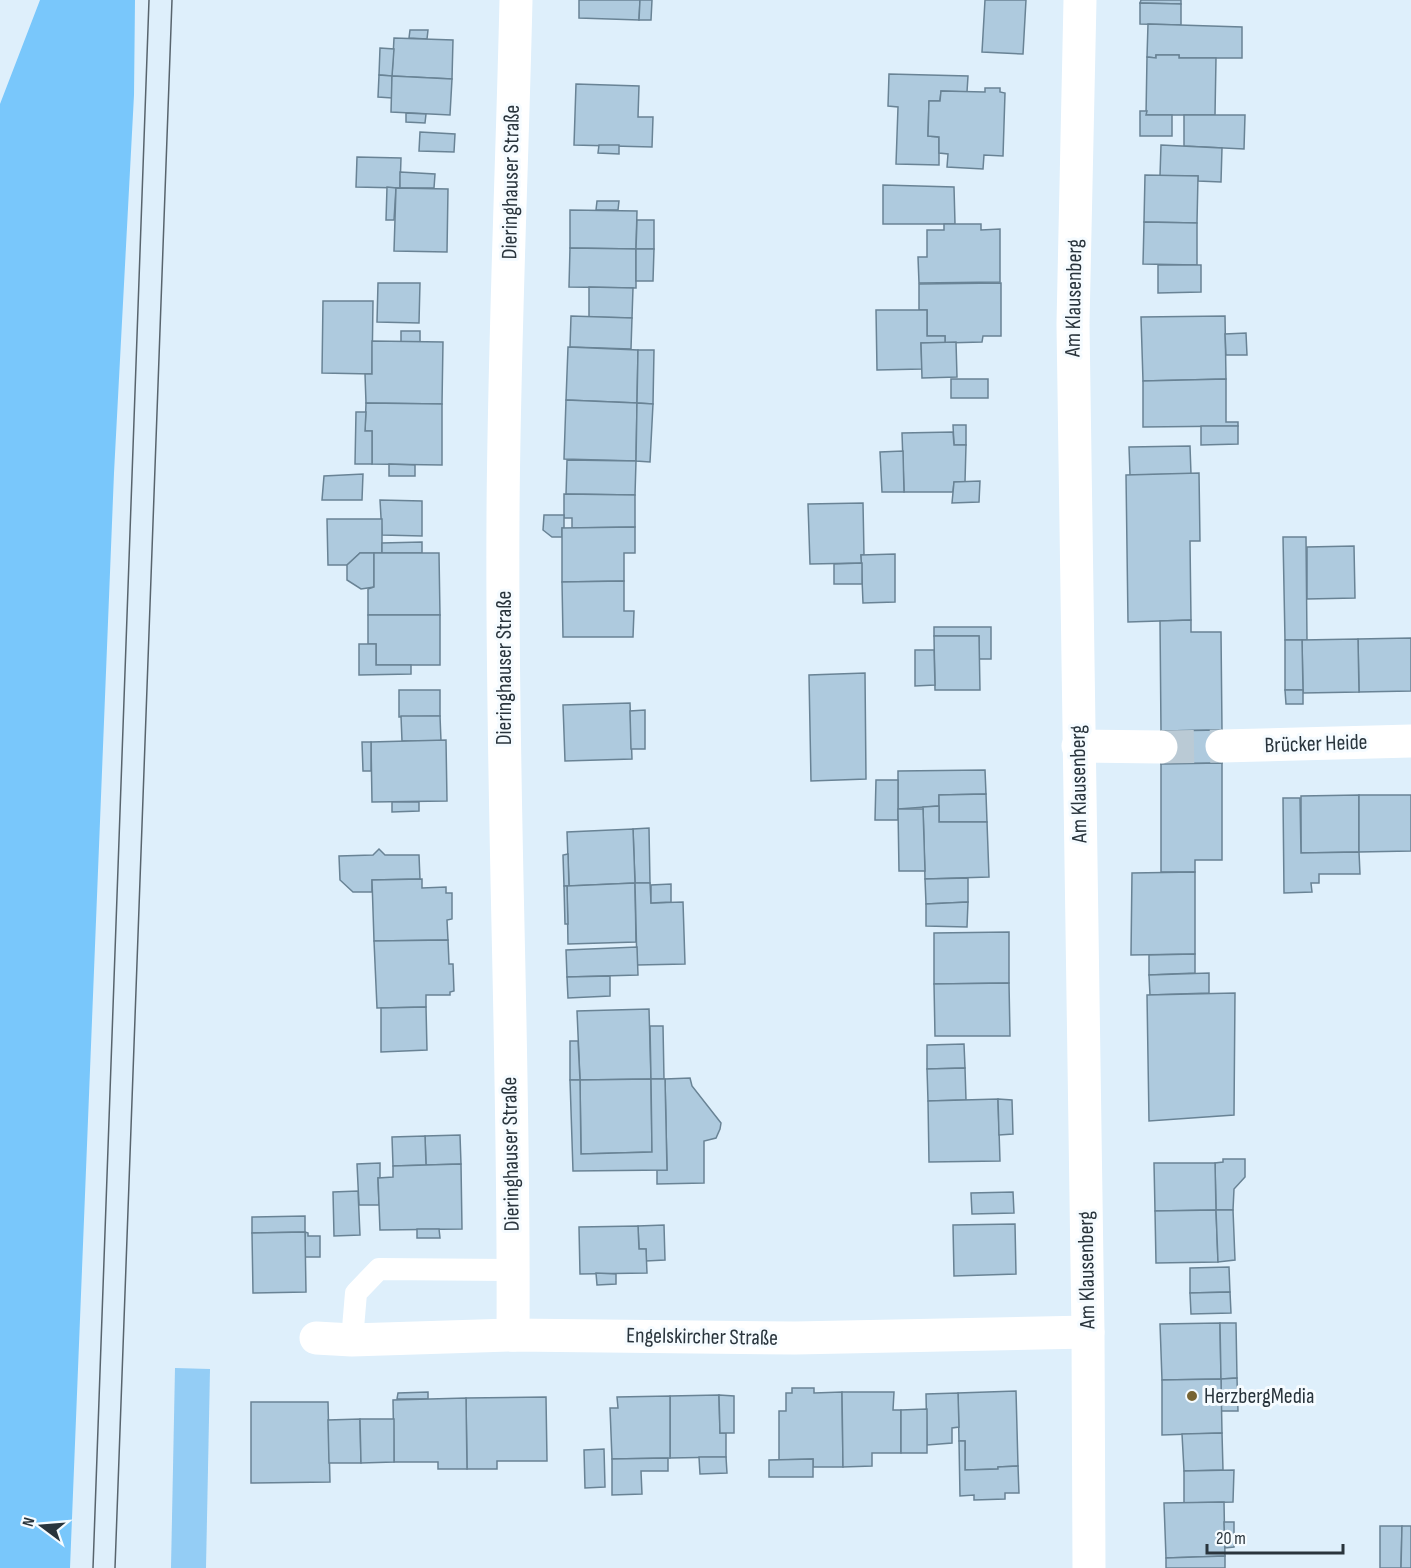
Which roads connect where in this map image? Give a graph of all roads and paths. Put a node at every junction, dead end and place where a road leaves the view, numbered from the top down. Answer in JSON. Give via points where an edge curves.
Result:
{"nodes":[{"id":1,"x":516,"y":0,"type":"edge"},
{"id":2,"x":1080,"y":0,"type":"edge"},
{"id":3,"x":1411,"y":741,"type":"edge"},
{"id":4,"x":1078,"y":746,"type":"junction"},
{"id":5,"x":1222,"y":746,"type":"tunnel mouth"},
{"id":6,"x":1161,"y":747,"type":"tunnel mouth"},
{"id":7,"x":513,"y":1270,"type":"junction"},
{"id":8,"x":1088,"y":1332,"type":"junction"},
{"id":9,"x":513,"y":1335,"type":"junction"},
{"id":10,"x":316,"y":1338,"type":"dead end"},
{"id":11,"x":352,"y":1340,"type":"junction"},
{"id":12,"x":1089,"y":1568,"type":"edge"}],
"edges":[{"from":1,"to":7,"type":"street","name":"Dieringhauser Straße","via":[[503,517]]},
{"from":2,"to":4,"type":"street","name":"Am Klausenberg","via":[[1073,324]]},
{"from":3,"to":5,"type":"street","name":"Brücker Heide"},
{"from":4,"to":6,"type":"street"},
{"from":4,"to":8,"type":"street","name":"Am Klausenberg"},
{"from":7,"to":9,"type":"street","name":"Dieringhauser Straße"},
{"from":7,"to":11,"type":"lane","via":[[380,1269],[356,1293]]},
{"from":8,"to":9,"type":"street","name":"Engelskircher Straße","via":[[795,1338]]},
{"from":8,"to":12,"type":"street","name":"Am Klausenberg"},
{"from":9,"to":11,"type":"street","name":"Engelskircher Straße"},
{"from":10,"to":11,"type":"street","name":"Engelskircher Straße"}]}
